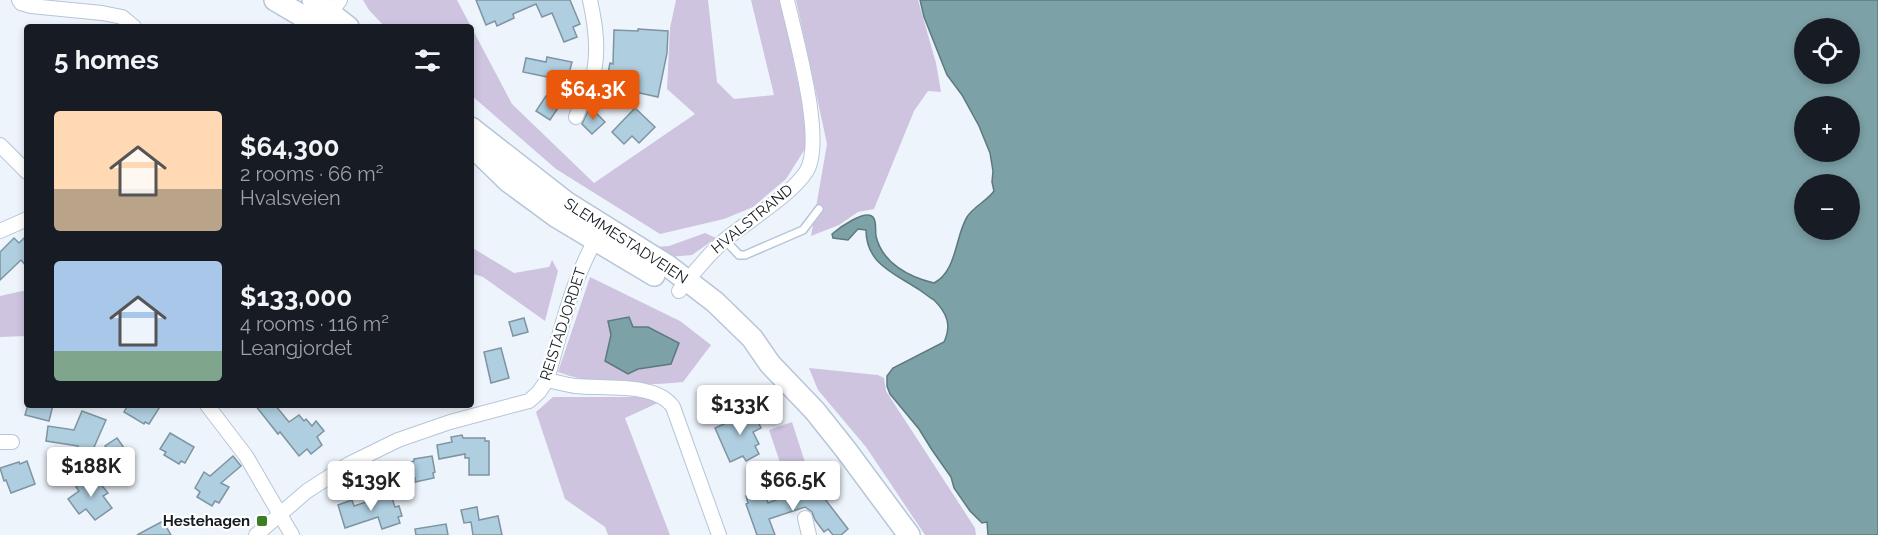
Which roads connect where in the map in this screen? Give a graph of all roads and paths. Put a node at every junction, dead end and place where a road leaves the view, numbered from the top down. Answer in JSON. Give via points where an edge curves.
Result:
{"nodes":[{"id":1,"x":19,"y":0,"type":"edge"},
{"id":2,"x":275,"y":0,"type":"edge"},
{"id":3,"x":313,"y":0,"type":"edge"},
{"id":4,"x":590,"y":0,"type":"edge"},
{"id":5,"x":787,"y":0,"type":"edge"},
{"id":6,"x":328,"y":17,"type":"edge"},
{"id":7,"x":130,"y":24,"type":"edge"},
{"id":8,"x":342,"y":24,"type":"edge"},
{"id":9,"x":576,"y":117,"type":"dead end"},
{"id":10,"x":474,"y":130,"type":"edge"},
{"id":11,"x":0,"y":145,"type":"edge"},
{"id":12,"x":474,"y":148,"type":"edge"},
{"id":13,"x":24,"y":169,"type":"edge"},
{"id":14,"x":819,"y":209,"type":"dead end"},
{"id":15,"x":24,"y":220,"type":"edge"},
{"id":16,"x":0,"y":231,"type":"edge"},
{"id":17,"x":599,"y":233,"type":"junction"},
{"id":18,"x":725,"y":240,"type":"junction"},
{"id":19,"x":684,"y":286,"type":"junction"},
{"id":20,"x":547,"y":380,"type":"junction"},
{"id":21,"x":209,"y":408,"type":"edge"},
{"id":22,"x":280,"y":513,"type":"junction"},
{"id":23,"x":805,"y":518,"type":"dead end"},
{"id":24,"x":256,"y":535,"type":"edge"},
{"id":25,"x":292,"y":535,"type":"edge"},
{"id":26,"x":719,"y":535,"type":"edge"},
{"id":27,"x":810,"y":535,"type":"edge"},
{"id":28,"x":909,"y":535,"type":"edge"}],
"edges":[{"from":1,"to":7,"type":"street","via":[[31,6],[122,17]]},
{"from":2,"to":6,"type":"main road"},
{"from":3,"to":6,"type":"main road"},
{"from":4,"to":9,"type":"street","via":[[596,26],[594,73]]},
{"from":5,"to":18,"type":"street","name":"HVALSTRAND","via":[[810,111],[812,155],[807,170],[793,187]]},
{"from":6,"to":8,"type":"main road"},
{"from":10,"to":17,"type":"main road","name":"SLEMMESTADVEIEN"},
{"from":11,"to":13,"type":"street"},
{"from":12,"to":17,"type":"main road","name":"SLEMMESTADVEIEN","via":[[508,181],[557,217]]},
{"from":14,"to":18,"type":"lane","via":[[803,230],[745,255],[739,255]]},
{"from":15,"to":16,"type":"street"},
{"from":17,"to":19,"type":"main road","name":"SLEMMESTADVEIEN"},
{"from":17,"to":20,"type":"street","name":"REISTADJORDET","via":[[579,273]]},
{"from":18,"to":19,"type":"street","name":"HVALSTRAND","via":[[703,260]]},
{"from":19,"to":28,"type":"main road","name":"SLEMMESTADVEIEN","via":[[744,349],[770,364],[799,394]]},
{"from":20,"to":22,"type":"street","name":"REISTADJORDET","via":[[530,401],[398,440],[349,464],[307,490]]},
{"from":20,"to":26,"type":"street","via":[[574,386],[649,391],[669,401]]},
{"from":21,"to":22,"type":"street","via":[[246,456]]},
{"from":22,"to":24,"type":"street","name":"REISTADJORDET"},
{"from":22,"to":25,"type":"street"},
{"from":23,"to":27,"type":"street"}]}
